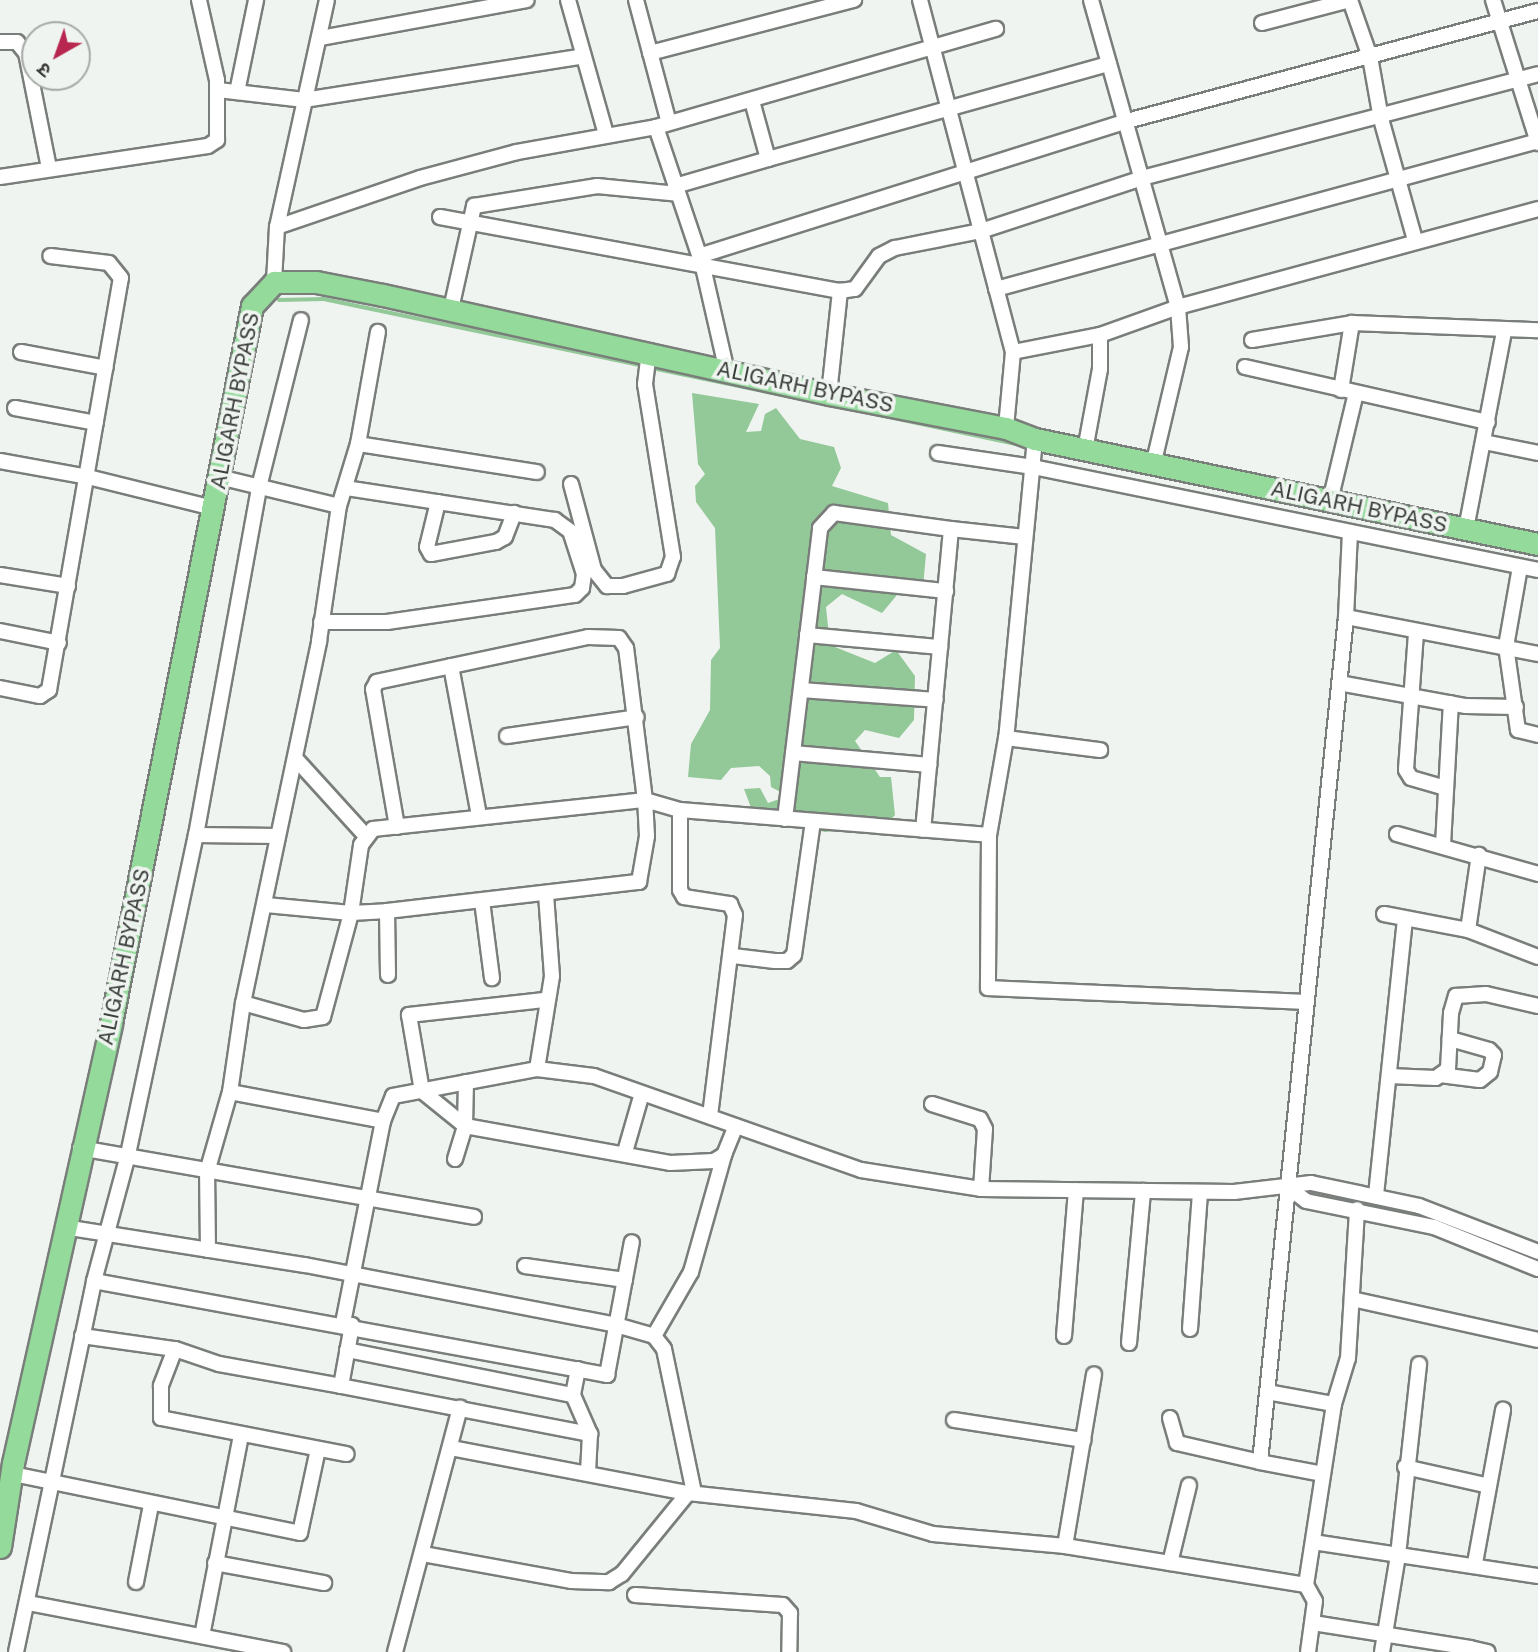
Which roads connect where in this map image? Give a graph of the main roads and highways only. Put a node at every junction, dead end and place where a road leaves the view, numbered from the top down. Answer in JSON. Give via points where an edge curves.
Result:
{"nodes":[{"id":1,"x":1538,"y":544,"type":"edge"},
{"id":2,"x":13,"y":1468,"type":"edge"},
{"id":3,"x":0,"y":1547,"type":"edge"}],
"edges":[{"from":1,"to":2,"type":"highway","name":"ALIGARH BYPASS","via":[[1154,461],[1085,450],[1034,452],[1006,428],[316,282],[274,282],[251,306],[239,481],[214,508],[71,1228]]},
{"from":2,"to":3,"type":"highway","name":"ALIGARH BYPASS"}]}
